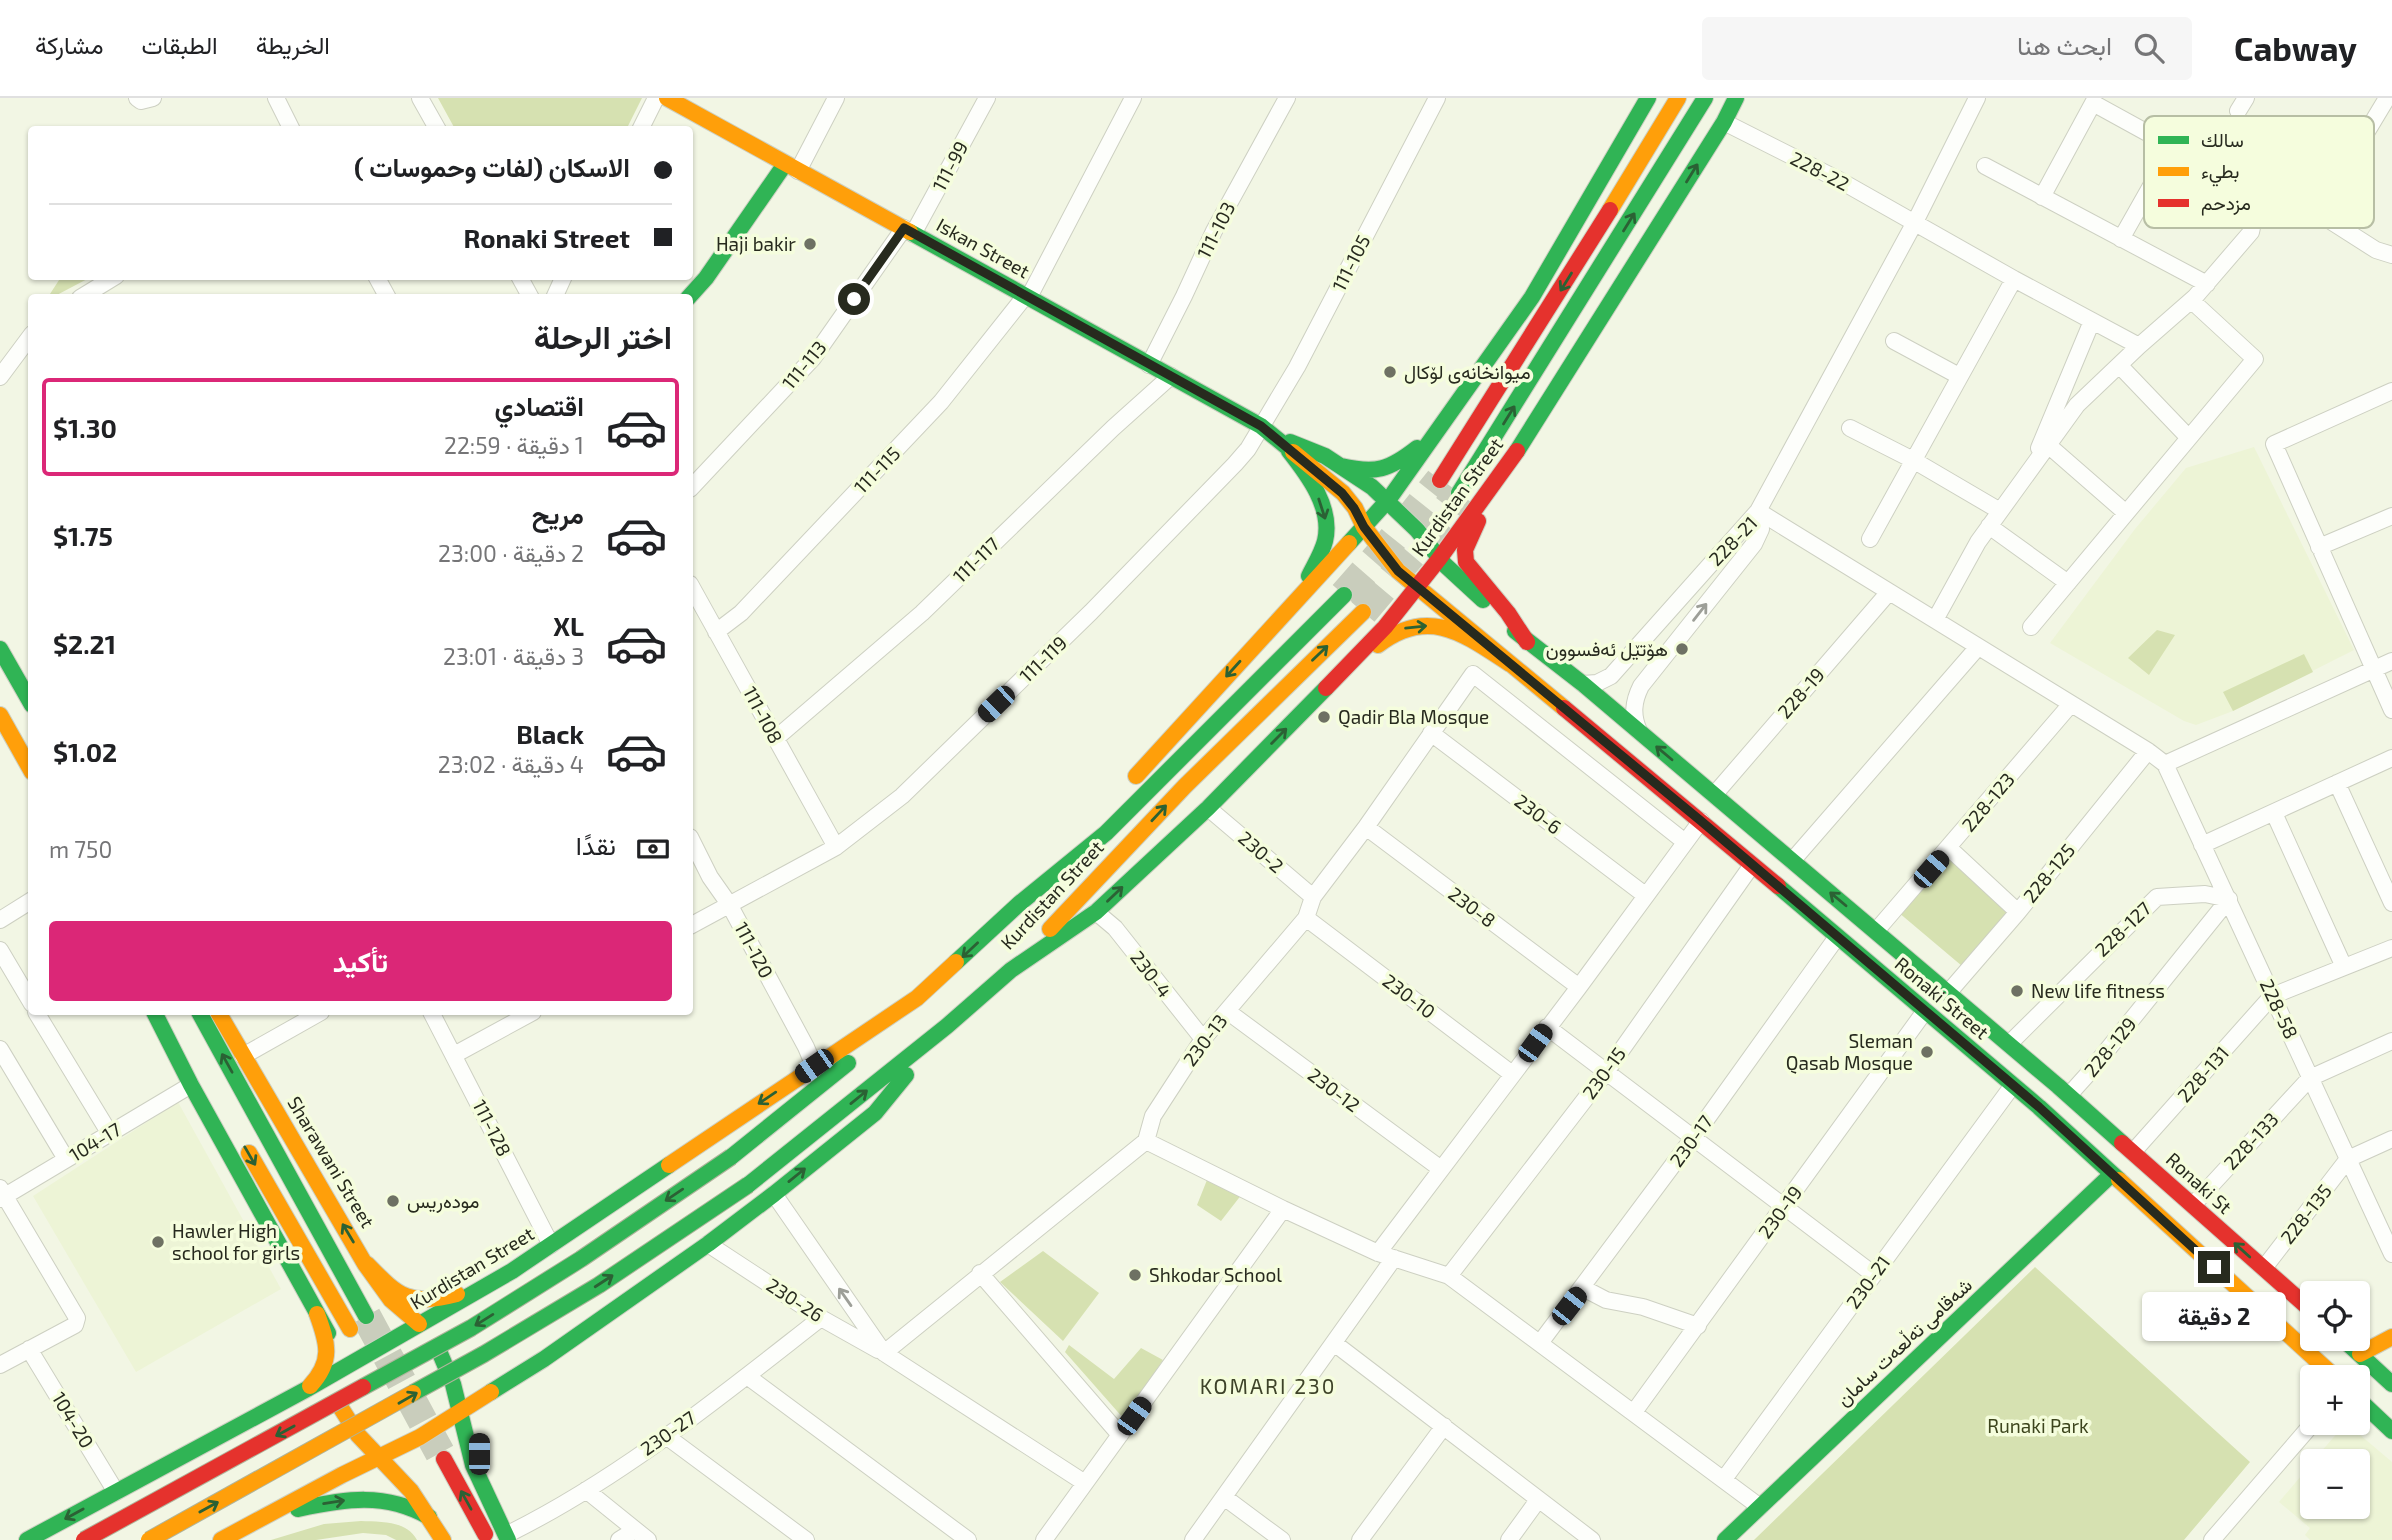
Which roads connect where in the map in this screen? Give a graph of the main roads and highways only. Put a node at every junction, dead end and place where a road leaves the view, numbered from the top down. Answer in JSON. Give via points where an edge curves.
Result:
{"nodes":[{"id":1,"x":667,"y":98,"type":"edge"},
{"id":2,"x":1648,"y":98,"type":"edge"},
{"id":3,"x":1678,"y":98,"type":"edge"},
{"id":4,"x":1705,"y":98,"type":"edge"},
{"id":5,"x":1735,"y":98,"type":"edge"},
{"id":6,"x":687,"y":103,"type":"edge"},
{"id":7,"x":791,"y":168,"type":"junction"},
{"id":8,"x":692,"y":294,"type":"edge"},
{"id":9,"x":1467,"y":387,"type":"junction"},
{"id":10,"x":1438,"y":428,"type":"junction"},
{"id":11,"x":1277,"y":438,"type":"junction"},
{"id":12,"x":1289,"y":450,"type":"junction"},
{"id":13,"x":1512,"y":459,"type":"junction"},
{"id":14,"x":1341,"y":466,"type":"junction"},
{"id":15,"x":1440,"y":480,"type":"tunnel mouth"},
{"id":16,"x":1420,"y":486,"type":"tunnel mouth"},
{"id":17,"x":1459,"y":493,"type":"tunnel mouth"},
{"id":18,"x":1388,"y":499,"type":"junction"},
{"id":19,"x":1455,"y":511,"type":"tunnel mouth"},
{"id":20,"x":1364,"y":527,"type":"junction"},
{"id":21,"x":1439,"y":559,"type":"junction"},
{"id":22,"x":1343,"y":575,"type":"tunnel mouth"},
{"id":23,"x":1416,"y":586,"type":"junction"},
{"id":24,"x":1343,"y":596,"type":"tunnel mouth"},
{"id":25,"x":1296,"y":601,"type":"junction"},
{"id":26,"x":1527,"y":642,"type":"junction"},
{"id":27,"x":0,"y":649,"type":"edge"},
{"id":28,"x":1510,"y":664,"type":"junction"},
{"id":29,"x":1339,"y":675,"type":"junction"},
{"id":30,"x":28,"y":698,"type":"edge"},
{"id":31,"x":1317,"y":698,"type":"junction"},
{"id":32,"x":1,"y":719,"type":"edge"},
{"id":33,"x":28,"y":765,"type":"edge"},
{"id":34,"x":1121,"y":792,"type":"dead end"},
{"id":35,"x":1093,"y":823,"type":"dead end"},
{"id":36,"x":1020,"y":903,"type":"junction"},
{"id":37,"x":1011,"y":970,"type":"junction"},
{"id":38,"x":917,"y":998,"type":"junction"},
{"id":39,"x":156,"y":1015,"type":"edge"},
{"id":40,"x":169,"y":1015,"type":"edge"},
{"id":41,"x":201,"y":1015,"type":"edge"},
{"id":42,"x":220,"y":1015,"type":"edge"},
{"id":43,"x":947,"y":1026,"type":"junction"},
{"id":44,"x":201,"y":1070,"type":"dead end"},
{"id":45,"x":2063,"y":1091,"type":"junction"},
{"id":46,"x":2039,"y":1107,"type":"junction"},
{"id":47,"x":242,"y":1141,"type":"dead end"},
{"id":48,"x":2112,"y":1174,"type":"junction"},
{"id":49,"x":367,"y":1264,"type":"junction"},
{"id":50,"x":512,"y":1271,"type":"junction"},
{"id":51,"x":2300,"y":1300,"type":"edge"},
{"id":52,"x":317,"y":1314,"type":"junction"},
{"id":53,"x":366,"y":1316,"type":"tunnel mouth"},
{"id":54,"x":419,"y":1324,"type":"junction"},
{"id":55,"x":350,"y":1329,"type":"tunnel mouth"},
{"id":56,"x":2392,"y":1337,"type":"edge"},
{"id":57,"x":2357,"y":1351,"type":"edge"},
{"id":58,"x":2360,"y":1354,"type":"junction"},
{"id":59,"x":544,"y":1359,"type":"junction"},
{"id":60,"x":2321,"y":1365,"type":"edge"},
{"id":61,"x":334,"y":1374,"type":"junction"},
{"id":62,"x":2392,"y":1384,"type":"edge"},
{"id":63,"x":307,"y":1389,"type":"junction"},
{"id":64,"x":2370,"y":1410,"type":"edge"},
{"id":65,"x":461,"y":1413,"type":"junction"},
{"id":66,"x":2392,"y":1431,"type":"edge"},
{"id":67,"x":378,"y":1457,"type":"junction"},
{"id":68,"x":444,"y":1459,"type":"tunnel mouth"},
{"id":69,"x":492,"y":1509,"type":"junction"},
{"id":70,"x":267,"y":1514,"type":"junction"},
{"id":71,"x":432,"y":1518,"type":"junction"},
{"id":72,"x":507,"y":1538,"type":"edge"},
{"id":73,"x":27,"y":1540,"type":"edge"},
{"id":74,"x":85,"y":1540,"type":"edge"},
{"id":75,"x":149,"y":1540,"type":"edge"},
{"id":76,"x":220,"y":1540,"type":"edge"},
{"id":77,"x":443,"y":1540,"type":"edge"},
{"id":78,"x":488,"y":1540,"type":"edge"},
{"id":79,"x":1725,"y":1540,"type":"edge"}],
"edges":[{"from":1,"to":6,"type":"main road","name":"Iskan Street"},
{"from":2,"to":9,"type":"main road","via":[[1532,296]]},
{"from":3,"to":15,"type":"main road","name":"Kurdistan Street","one_way":true},
{"from":17,"to":4,"type":"main road","name":"Kurdistan Street","one_way":true},
{"from":13,"to":5,"type":"main road","name":"Kurdistan Street","one_way":true},
{"from":6,"to":7,"type":"main road","name":"Iskan Street"},
{"from":7,"to":8,"type":"main road"},
{"from":7,"to":11,"type":"main road","name":"Iskan Street"},
{"from":9,"to":10,"type":"main road"},
{"from":9,"to":16,"type":"main road","via":[[1417,471]]},
{"from":10,"to":14,"type":"main road","via":[[1386,468],[1365,472]]},
{"from":10,"to":18,"type":"main road"},
{"from":11,"to":12,"type":"main road","name":"Iskan Street"},
{"from":11,"to":14,"type":"main road","name":"Iskan Street"},
{"from":12,"to":20,"type":"main road","name":"Iskan Street","via":[[1342,493]]},
{"from":12,"to":25,"type":"main road","one_way":true,"via":[[1311,480],[1326,526],[1317,559]]},
{"from":13,"to":19,"type":"main road","via":[[1469,507]]},
{"from":13,"to":21,"type":"main road","name":"Kurdistan Street"},
{"from":13,"to":26,"type":"main road","via":[[1464,556]]},
{"from":14,"to":18,"type":"main road","name":"Iskan Street"},
{"from":18,"to":20,"type":"main road"},
{"from":18,"to":21,"type":"main road","name":"Iskan Street"},
{"from":20,"to":23,"type":"main road","name":"Iskan Street"},
{"from":20,"to":25,"type":"main road"},
{"from":21,"to":23,"type":"main road","name":"Kurdistan Street"},
{"from":21,"to":26,"type":"main road","name":"Iskan Street"},
{"from":22,"to":25,"type":"main road","via":[[1324,578]]},
{"from":23,"to":28,"type":"main road","name":"Iskan Street"},
{"from":23,"to":29,"type":"main road","name":"Kurdistan Street","via":[[1385,628]]},
{"from":24,"to":36,"type":"main road","name":"Kurdistan Street","via":[[1106,833]]},
{"from":25,"to":34,"type":"main road","one_way":true},
{"from":45,"to":26,"type":"main road","name":"Ronaki Street","one_way":true,"via":[[1583,684]]},
{"from":27,"to":30,"type":"main road"},
{"from":29,"to":28,"type":"main road","one_way":true,"via":[[1391,635],[1419,625],[1465,637]]},
{"from":28,"to":46,"type":"main road","name":"Ronaki Street"},
{"from":29,"to":31,"type":"main road","name":"Kurdistan Street"},
{"from":37,"to":31,"type":"main road","name":"Kurdistan Street","one_way":true,"via":[[1096,912]]},
{"from":37,"to":31,"type":"main road","name":"Kurdistan Street","one_way":true,"via":[[1185,786],[1369,606],[1378,612],[1374,625]]},
{"from":32,"to":33,"type":"main road"},
{"from":35,"to":36,"type":"main road","name":"Kurdistan Street"},
{"from":36,"to":38,"type":"main road","name":"Kurdistan Street","one_way":true},
{"from":37,"to":43,"type":"main road","name":"Kurdistan Street"},
{"from":38,"to":50,"type":"main road","name":"Kurdistan Street","one_way":true},
{"from":38,"to":74,"type":"main road","name":"Kurdistan Street","one_way":true,"bridge":true,"via":[[834,1076],[731,1157],[581,1259],[471,1328]]},
{"from":39,"to":52,"type":"main road"},
{"from":40,"to":44,"type":"main road"},
{"from":53,"to":41,"type":"main road","one_way":true},
{"from":49,"to":42,"type":"main road","name":"Sharawani Street","one_way":true},
{"from":59,"to":43,"type":"main road","name":"Kurdistan Street","one_way":true,"via":[[708,1244],[875,1112]]},
{"from":75,"to":43,"type":"main road","name":"Kurdistan Street","one_way":true,"bridge":true,"via":[[484,1354],[598,1285],[748,1185]]},
{"from":45,"to":46,"type":"main road"},
{"from":51,"to":45,"type":"main road","name":"Ronaki St","one_way":true},
{"from":46,"to":48,"type":"main road","name":"Ronaki Street"},
{"from":47,"to":55,"type":"main road","one_way":true},
{"from":48,"to":60,"type":"main road","name":"Ronaki Street"},
{"from":48,"to":79,"type":"main road","name":"شەقامی تەڵعەت سامان"},
{"from":49,"to":50,"type":"main road","via":[[392,1291],[421,1302],[461,1293]]},
{"from":49,"to":54,"type":"main road","name":"Sharawani Street","via":[[395,1306]]},
{"from":50,"to":54,"type":"main road","name":"Kurdistan Street"},
{"from":52,"to":61,"type":"main road","via":[[334,1344]]},
{"from":52,"to":63,"type":"main road","via":[[329,1354],[320,1376]]},
{"from":54,"to":61,"type":"main road","name":"Kurdistan Street"},
{"from":54,"to":65,"type":"main road","via":[[454,1382]]},
{"from":56,"to":58,"type":"main road"},
{"from":57,"to":58,"type":"main road"},
{"from":58,"to":62,"type":"main road"},
{"from":59,"to":65,"type":"main road","name":"Kurdistan Street"},
{"from":59,"to":69,"type":"main road","via":[[514,1384],[484,1419],[479,1454]]},
{"from":61,"to":63,"type":"main road","name":"Kurdistan Street"},
{"from":61,"to":67,"type":"main road","via":[[335,1394],[346,1421]]},
{"from":63,"to":73,"type":"main road","name":"Kurdistan Street","one_way":true},
{"from":64,"to":66,"type":"main road"},
{"from":65,"to":67,"type":"main road","name":"Kurdistan Street"},
{"from":65,"to":69,"type":"main road","via":[[466,1442]]},
{"from":67,"to":70,"type":"main road","name":"Kurdistan Street"},
{"from":67,"to":71,"type":"main road"},
{"from":78,"to":68,"type":"main road","one_way":true},
{"from":69,"to":72,"type":"main road"},
{"from":70,"to":71,"type":"main road","one_way":true,"via":[[371,1499],[407,1505]]},
{"from":70,"to":76,"type":"main road","name":"Kurdistan Street"},
{"from":71,"to":77,"type":"main road"}]}
